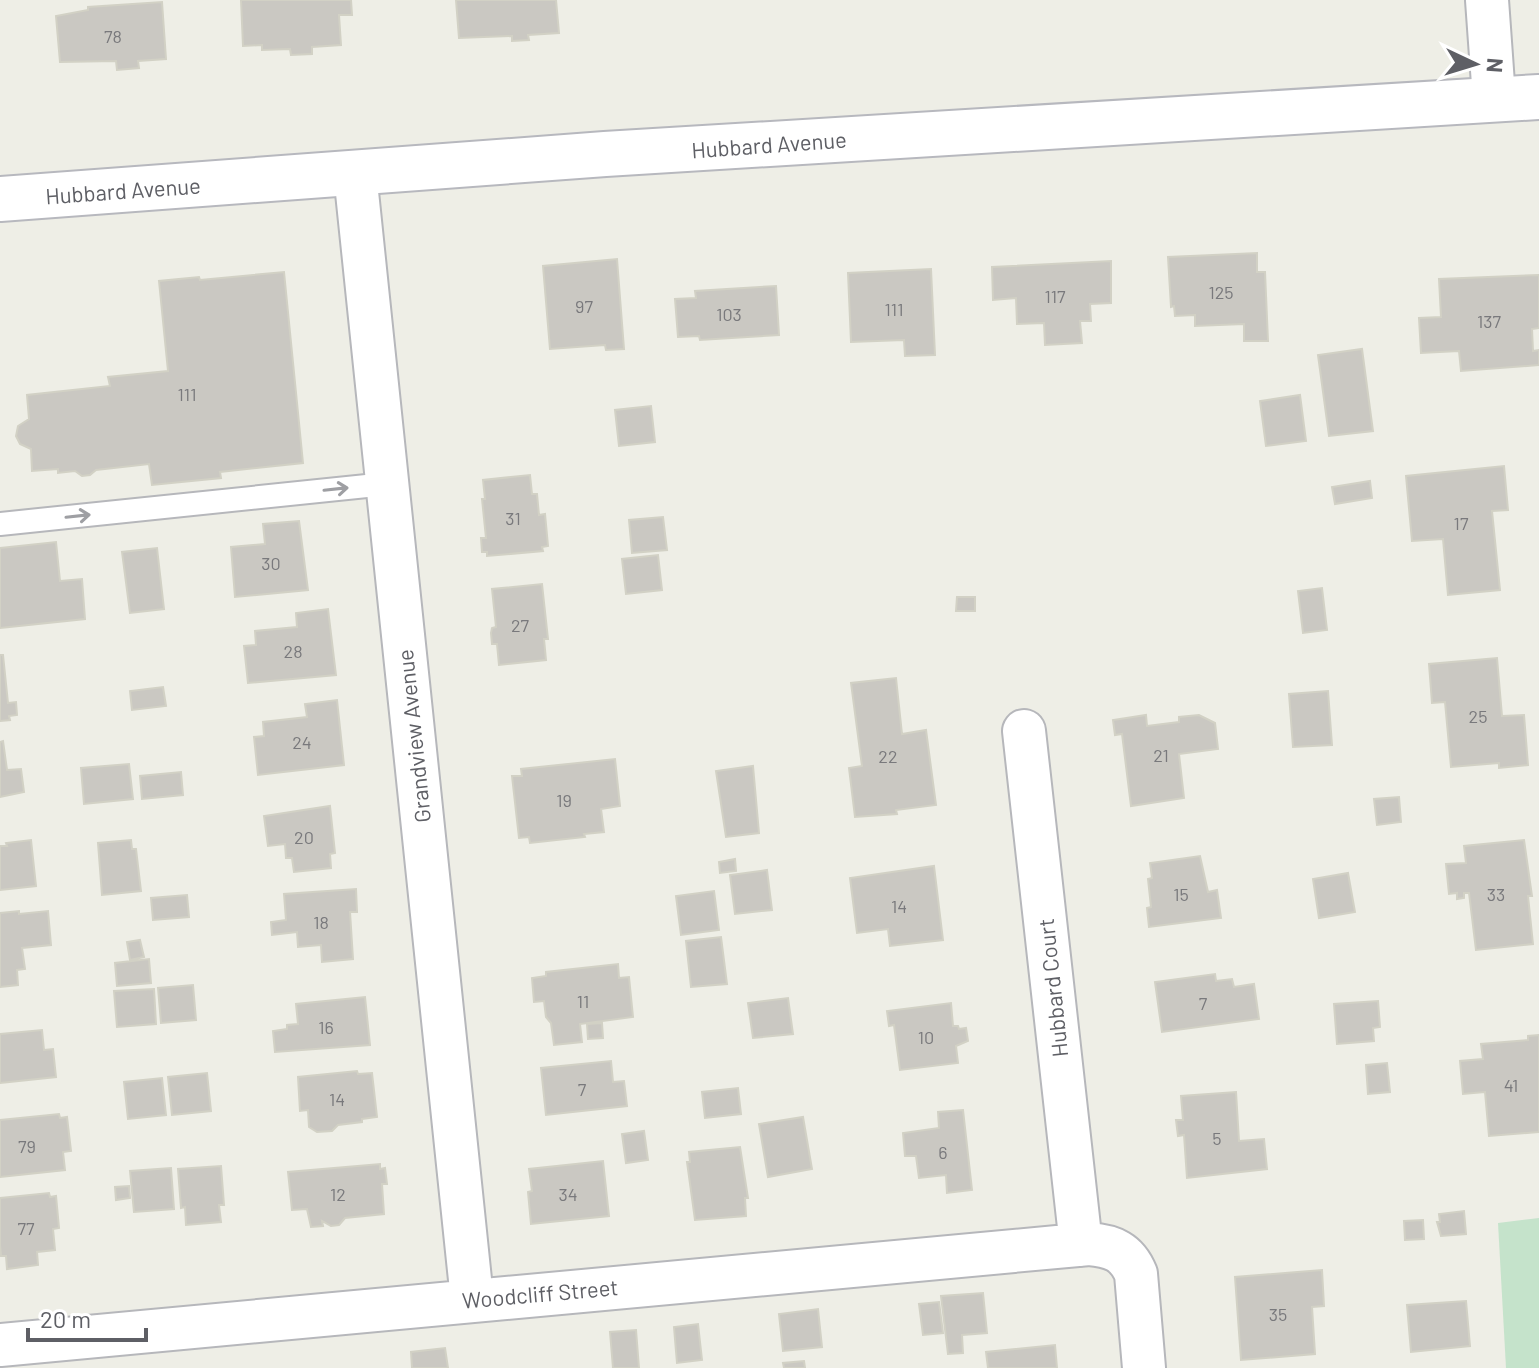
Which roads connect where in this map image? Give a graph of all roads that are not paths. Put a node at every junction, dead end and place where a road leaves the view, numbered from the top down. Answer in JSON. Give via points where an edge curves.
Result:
{"nodes":[{"id":1,"x":1487,"y":0,"type":"edge"},
{"id":2,"x":1539,"y":97,"type":"edge"},
{"id":3,"x":1494,"y":98,"type":"junction"},
{"id":4,"x":355,"y":173,"type":"junction"},
{"id":5,"x":0,"y":199,"type":"edge"},
{"id":6,"x":386,"y":484,"type":"junction"},
{"id":7,"x":0,"y":524,"type":"edge"},
{"id":8,"x":1024,"y":731,"type":"dead end"},
{"id":9,"x":1081,"y":1245,"type":"junction"},
{"id":10,"x":472,"y":1299,"type":"junction"},
{"id":11,"x":0,"y":1345,"type":"edge"},
{"id":12,"x":1144,"y":1368,"type":"edge"}],
"edges":[{"from":1,"to":3,"type":"street"},
{"from":2,"to":3,"type":"street","name":"Hubbard Avenue"},
{"from":3,"to":4,"type":"street","name":"Hubbard Avenue"},
{"from":4,"to":5,"type":"street","name":"Hubbard Avenue"},
{"from":4,"to":6,"type":"street","name":"Grandview Avenue"},
{"from":7,"to":6,"type":"lane","one_way":true},
{"from":6,"to":10,"type":"street","name":"Grandview Avenue"},
{"from":8,"to":9,"type":"street","name":"Hubbard Court"},
{"from":9,"to":10,"type":"street","name":"Woodcliff Street"},
{"from":9,"to":12,"type":"street","name":"Woodcliff Street","via":[[1113,1248],[1132,1266]]},
{"from":10,"to":11,"type":"street","name":"Woodcliff Street"}]}
